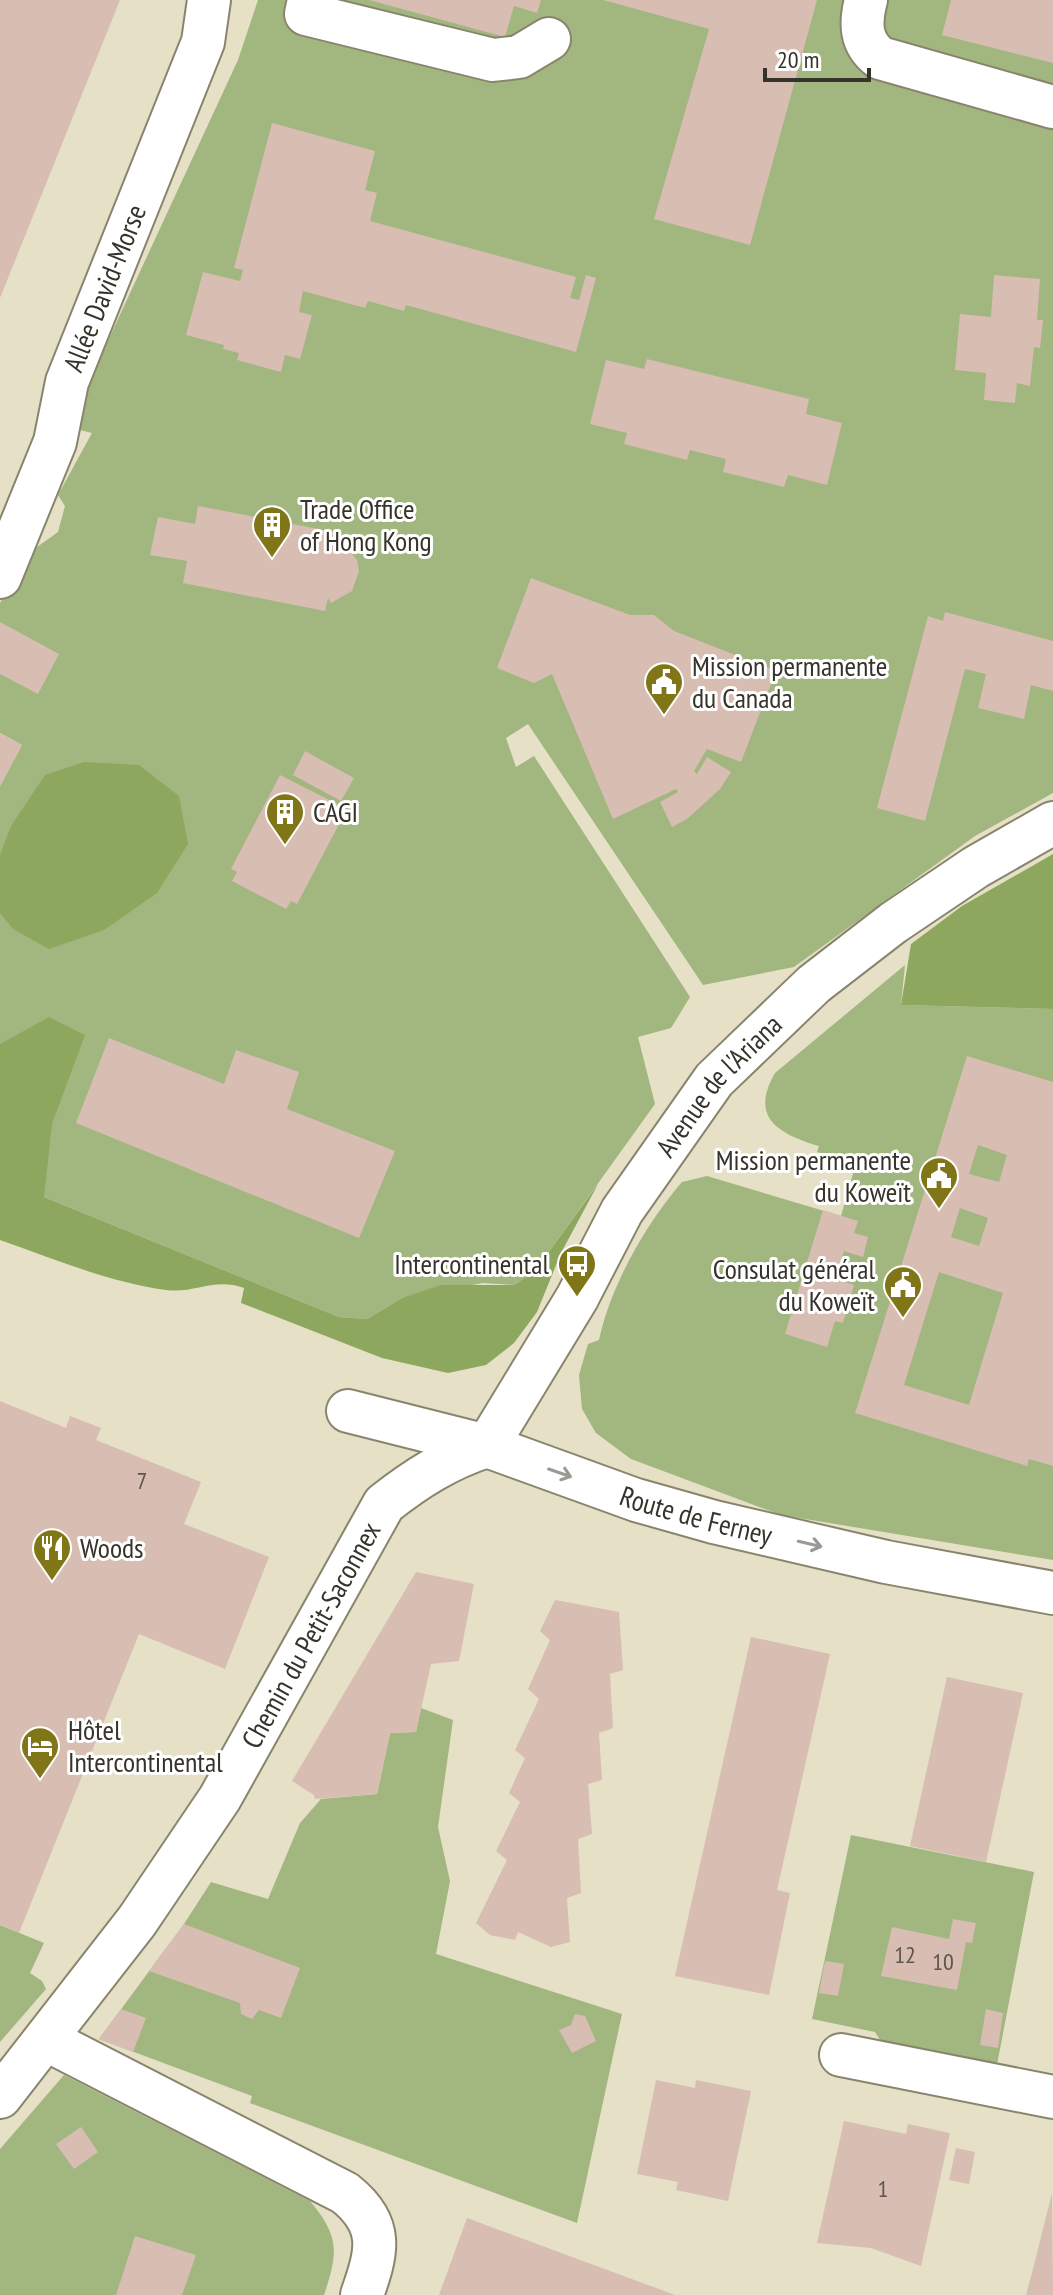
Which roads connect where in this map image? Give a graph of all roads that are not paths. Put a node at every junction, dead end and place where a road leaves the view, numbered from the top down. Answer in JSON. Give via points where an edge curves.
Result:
{"nodes":[{"id":1,"x":209,"y":0,"type":"edge"},
{"id":2,"x":309,"y":0,"type":"edge"},
{"id":3,"x":866,"y":0,"type":"edge"},
{"id":4,"x":549,"y":39,"type":"dead end"},
{"id":5,"x":1053,"y":107,"type":"edge"},
{"id":6,"x":0,"y":577,"type":"edge"},
{"id":7,"x":1053,"y":823,"type":"edge"},
{"id":8,"x":348,"y":1411,"type":"dead end"},
{"id":9,"x":487,"y":1446,"type":"junction"},
{"id":10,"x":1053,"y":1593,"type":"edge"},
{"id":11,"x":47,"y":2040,"type":"junction"},
{"id":12,"x":841,"y":2055,"type":"dead end"},
{"id":13,"x":0,"y":2097,"type":"edge"},
{"id":14,"x":1053,"y":2097,"type":"edge"},
{"id":15,"x":362,"y":2295,"type":"edge"}],
"edges":[{"from":1,"to":6,"type":"street","name":"Allée David-Morse","via":[[203,42],[67,382],[55,442]]},
{"from":2,"to":4,"type":"street","via":[[306,14],[493,60],[519,57]]},
{"from":3,"to":5,"type":"street","via":[[864,37],[880,58]]},
{"from":7,"to":9,"type":"street","name":"Avenue de l'Ariana","via":[[893,923],[814,984],[714,1080],[622,1211],[563,1324]]},
{"from":8,"to":9,"type":"street","name":"Route de Ferney"},
{"from":9,"to":10,"type":"street","name":"Route de Ferney","one_way":true,"via":[[714,1522]]},
{"from":9,"to":11,"type":"street","name":"Chemin du Petit-Saconnex","via":[[450,1458],[384,1504],[220,1798],[137,1921]]},
{"from":11,"to":13,"type":"street","name":"Chemin du Petit-Saconnex"},
{"from":11,"to":15,"type":"street","via":[[360,2205],[376,2240]]},
{"from":12,"to":14,"type":"street"}]}
